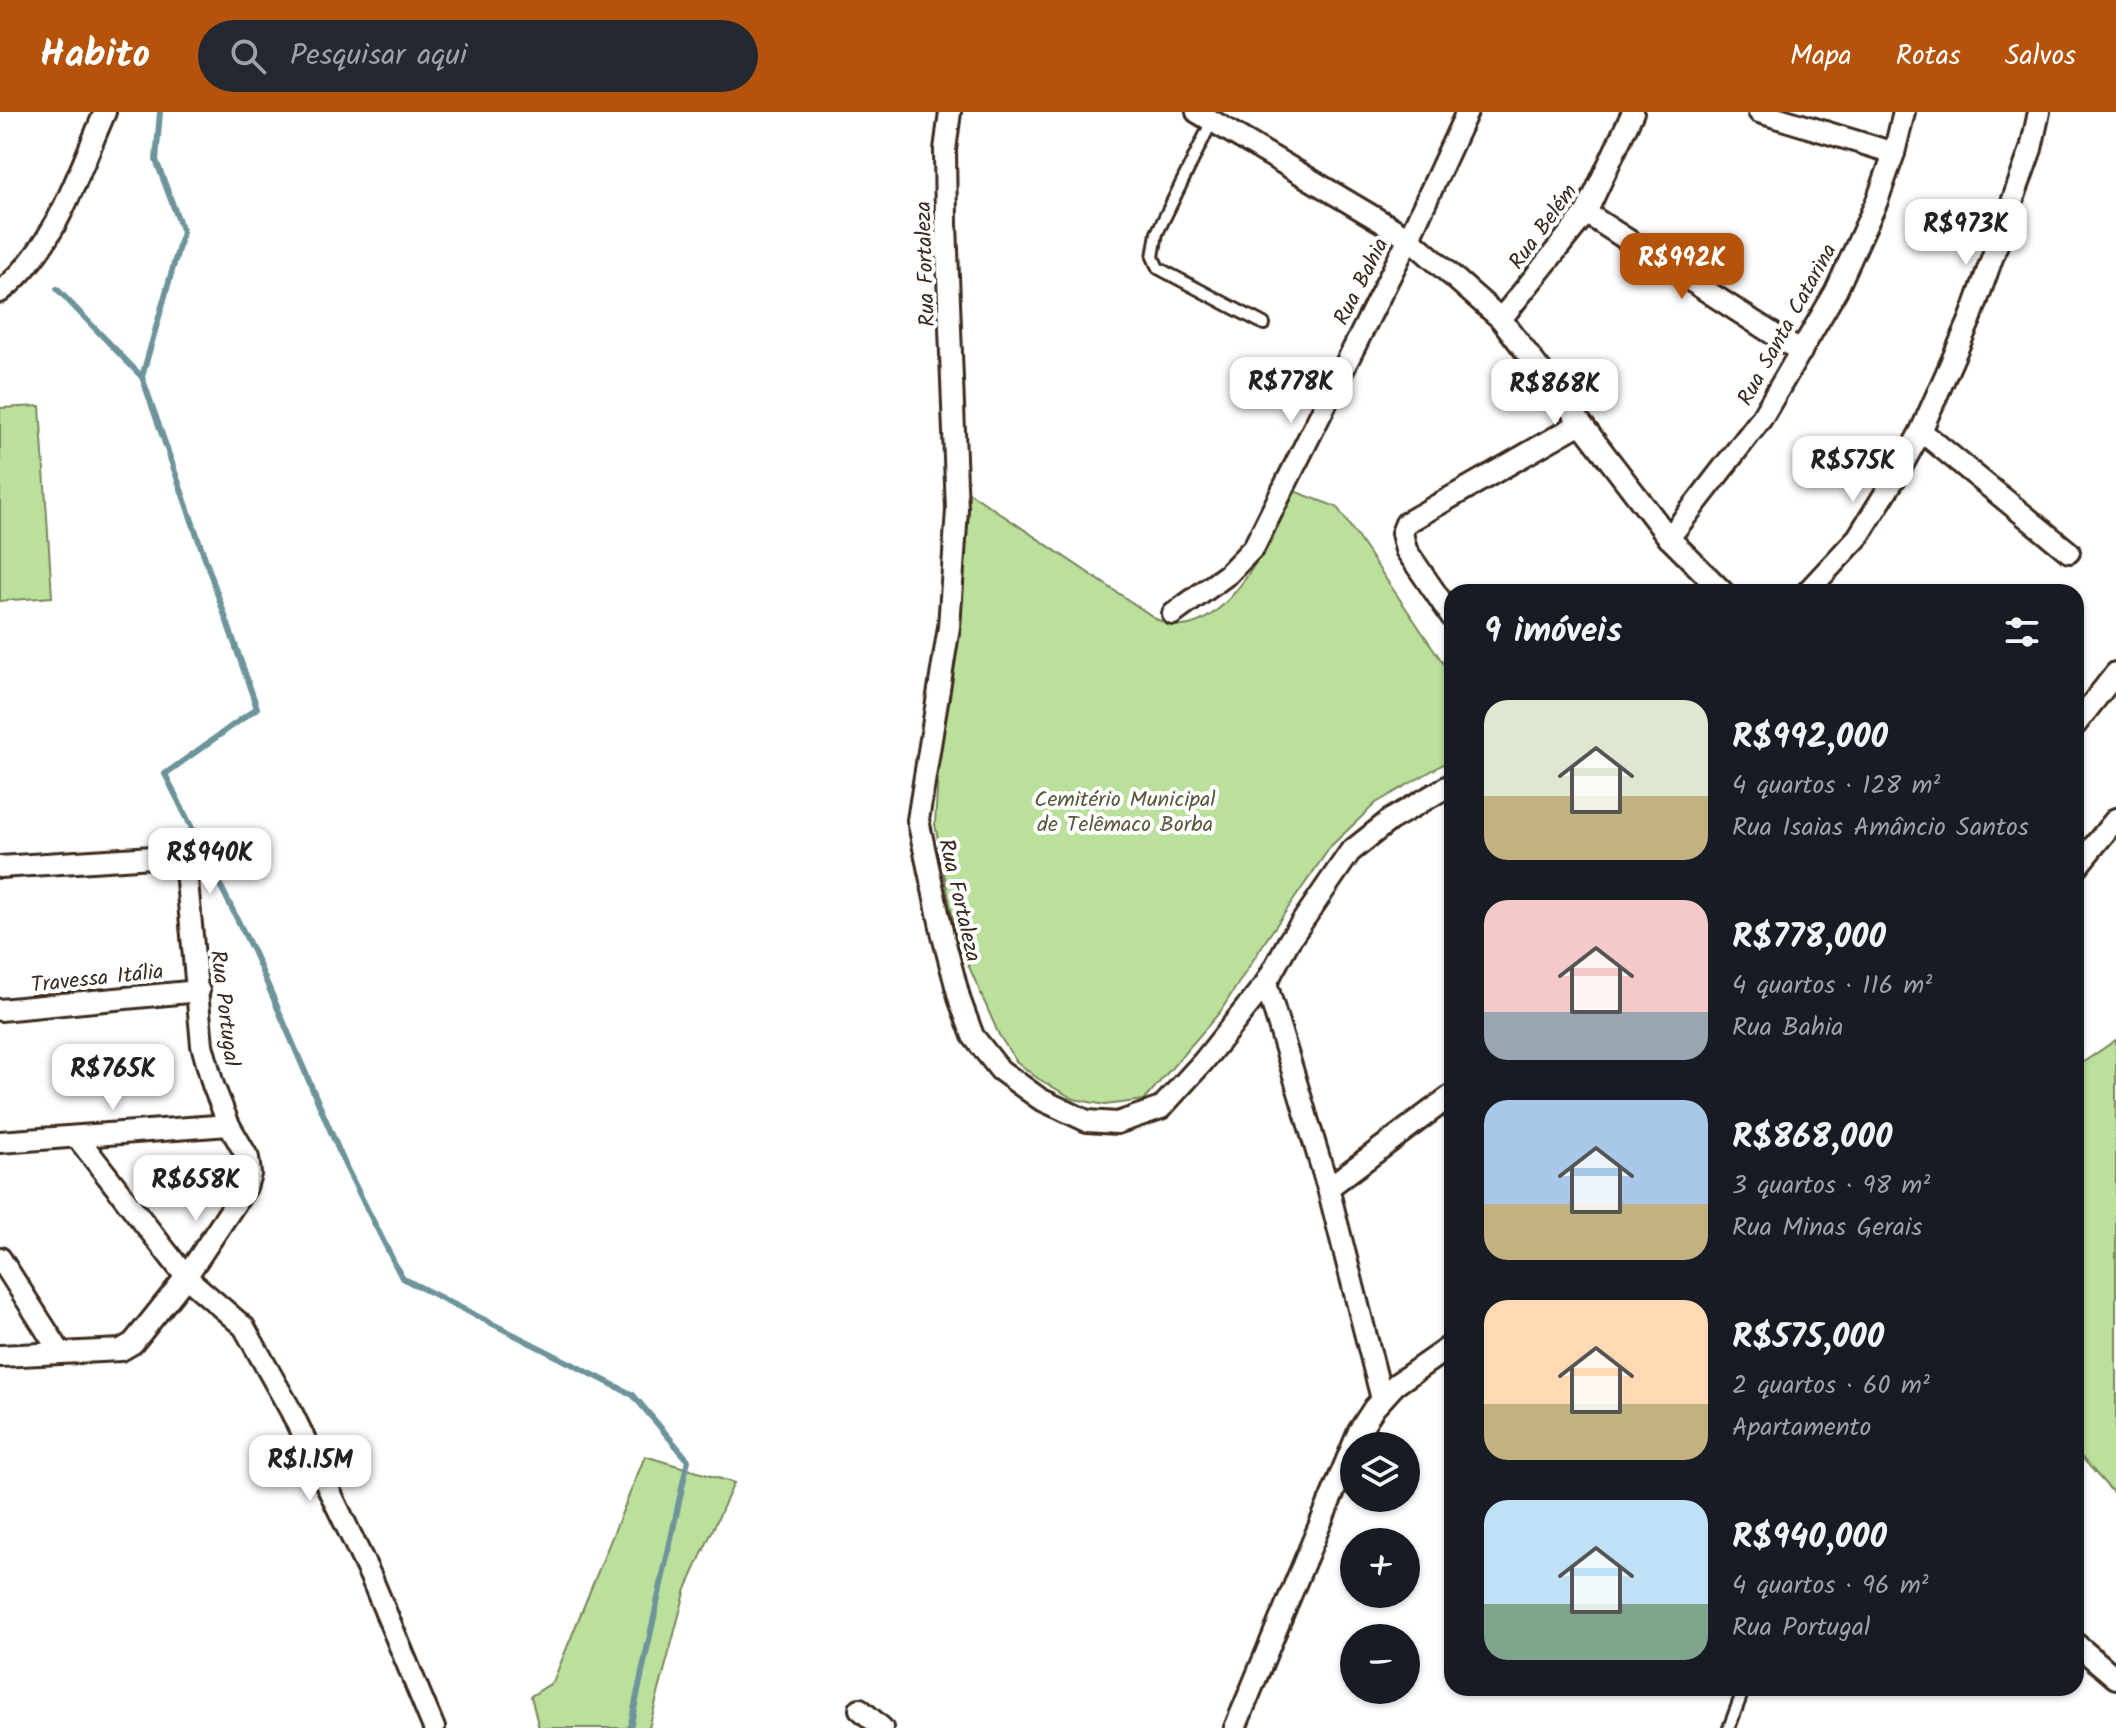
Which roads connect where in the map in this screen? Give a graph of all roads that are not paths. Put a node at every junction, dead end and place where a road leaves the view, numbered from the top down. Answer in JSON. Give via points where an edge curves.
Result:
{"nodes":[{"id":1,"x":105,"y":112,"type":"edge"},
{"id":2,"x":950,"y":112,"type":"edge"},
{"id":3,"x":1467,"y":112,"type":"edge"},
{"id":4,"x":1633,"y":112,"type":"edge"},
{"id":5,"x":1759,"y":112,"type":"edge"},
{"id":6,"x":1904,"y":112,"type":"edge"},
{"id":7,"x":2039,"y":112,"type":"edge"},
{"id":8,"x":1204,"y":116,"type":"edge"},
{"id":9,"x":1894,"y":153,"type":"junction"},
{"id":10,"x":1586,"y":213,"type":"junction"},
{"id":11,"x":1409,"y":238,"type":"junction"},
{"id":12,"x":0,"y":292,"type":"edge"},
{"id":13,"x":1501,"y":319,"type":"junction"},
{"id":14,"x":1264,"y":324,"type":"dead end"},
{"id":15,"x":1801,"y":352,"type":"junction"},
{"id":16,"x":1579,"y":424,"type":"junction"},
{"id":17,"x":1921,"y":431,"type":"junction"},
{"id":18,"x":1669,"y":538,"type":"junction"},
{"id":19,"x":2069,"y":552,"type":"dead end"},
{"id":20,"x":1715,"y":584,"type":"edge"},
{"id":21,"x":1814,"y":584,"type":"edge"},
{"id":22,"x":1444,"y":605,"type":"edge"},
{"id":23,"x":1173,"y":614,"type":"dead end"},
{"id":24,"x":2116,"y":673,"type":"edge"},
{"id":25,"x":2084,"y":714,"type":"edge"},
{"id":26,"x":1444,"y":789,"type":"edge"},
{"id":27,"x":2116,"y":819,"type":"edge"},
{"id":28,"x":2084,"y":858,"type":"edge"},
{"id":29,"x":0,"y":867,"type":"edge"},
{"id":30,"x":1266,"y":983,"type":"junction"},
{"id":31,"x":199,"y":991,"type":"junction"},
{"id":32,"x":0,"y":1010,"type":"edge"},
{"id":33,"x":1444,"y":1101,"type":"edge"},
{"id":34,"x":229,"y":1125,"type":"junction"},
{"id":35,"x":77,"y":1137,"type":"junction"},
{"id":36,"x":0,"y":1142,"type":"edge"},
{"id":37,"x":1328,"y":1188,"type":"junction"},
{"id":38,"x":0,"y":1258,"type":"edge"},
{"id":39,"x":186,"y":1277,"type":"junction"},
{"id":40,"x":1444,"y":1351,"type":"edge"},
{"id":41,"x":60,"y":1352,"type":"junction"},
{"id":42,"x":0,"y":1356,"type":"edge"},
{"id":43,"x":1382,"y":1399,"type":"junction"},
{"id":44,"x":2084,"y":1651,"type":"edge"},
{"id":45,"x":2116,"y":1678,"type":"edge"},
{"id":46,"x":1741,"y":1696,"type":"edge"},
{"id":47,"x":860,"y":1709,"type":"dead end"},
{"id":48,"x":434,"y":1728,"type":"edge"},
{"id":49,"x":882,"y":1728,"type":"edge"},
{"id":50,"x":1235,"y":1728,"type":"edge"},
{"id":51,"x":1729,"y":1728,"type":"edge"}],
"edges":[{"from":1,"to":12,"type":"street","via":[[55,227]]},
{"from":2,"to":30,"type":"street","name":"Rua Fortaleza","via":[[946,224],[957,510],[949,627],[918,820],[960,1001],[973,1036],[1000,1070],[1065,1112],[1087,1121],[1117,1123],[1161,1108]]},
{"from":3,"to":11,"type":"street","name":"Rua Bahia"},
{"from":4,"to":10,"type":"street","name":"Rua Belém"},
{"from":5,"to":9,"type":"street"},
{"from":6,"to":9,"type":"street","name":"Rua Santa Catarina"},
{"from":7,"to":17,"type":"street","via":[[2031,149],[1970,320]]},
{"from":8,"to":11,"type":"street"},
{"from":8,"to":14,"type":"lane","via":[[1157,233],[1153,257],[1158,268]]},
{"from":9,"to":15,"type":"street","name":"Rua Santa Catarina","via":[[1836,291]]},
{"from":10,"to":13,"type":"street","name":"Rua Belém"},
{"from":10,"to":15,"type":"street"},
{"from":11,"to":13,"type":"street"},
{"from":11,"to":23,"type":"street","name":"Rua Bahia","via":[[1254,547],[1228,574]]},
{"from":13,"to":16,"type":"street"},
{"from":15,"to":18,"type":"street","name":"Rua Santa Catarina","via":[[1761,419]]},
{"from":16,"to":18,"type":"street"},
{"from":16,"to":22,"type":"street","via":[[1406,523],[1406,550]]},
{"from":17,"to":19,"type":"street"},
{"from":17,"to":21,"type":"street","via":[[1858,537]]},
{"from":18,"to":20,"type":"street"},
{"from":24,"to":25,"type":"street"},
{"from":26,"to":30,"type":"street","name":"Rua Fortaleza","via":[[1390,820],[1350,852]]},
{"from":27,"to":28,"type":"street"},
{"from":29,"to":31,"type":"street","name":"Rua Portugal","via":[[153,857],[175,861],[186,870]]},
{"from":30,"to":37,"type":"street"},
{"from":31,"to":32,"type":"street","name":"Travessa Itália"},
{"from":31,"to":34,"type":"street","name":"Rua Portugal","via":[[202,1045]]},
{"from":33,"to":37,"type":"street"},
{"from":34,"to":35,"type":"street"},
{"from":34,"to":39,"type":"street","name":"Rua Portugal","via":[[248,1158],[250,1174]]},
{"from":35,"to":36,"type":"street"},
{"from":35,"to":39,"type":"street"},
{"from":37,"to":43,"type":"street"},
{"from":38,"to":41,"type":"street"},
{"from":39,"to":41,"type":"street","name":"Rua Portugal","via":[[133,1343],[121,1350]]},
{"from":39,"to":48,"type":"street","via":[[244,1327],[291,1411],[371,1577]]},
{"from":40,"to":43,"type":"street"},
{"from":41,"to":42,"type":"street","name":"Rua Portugal"},
{"from":43,"to":50,"type":"street","via":[[1359,1431]]},
{"from":44,"to":45,"type":"street"},
{"from":46,"to":51,"type":"lane"},
{"from":47,"to":49,"type":"street"}]}
